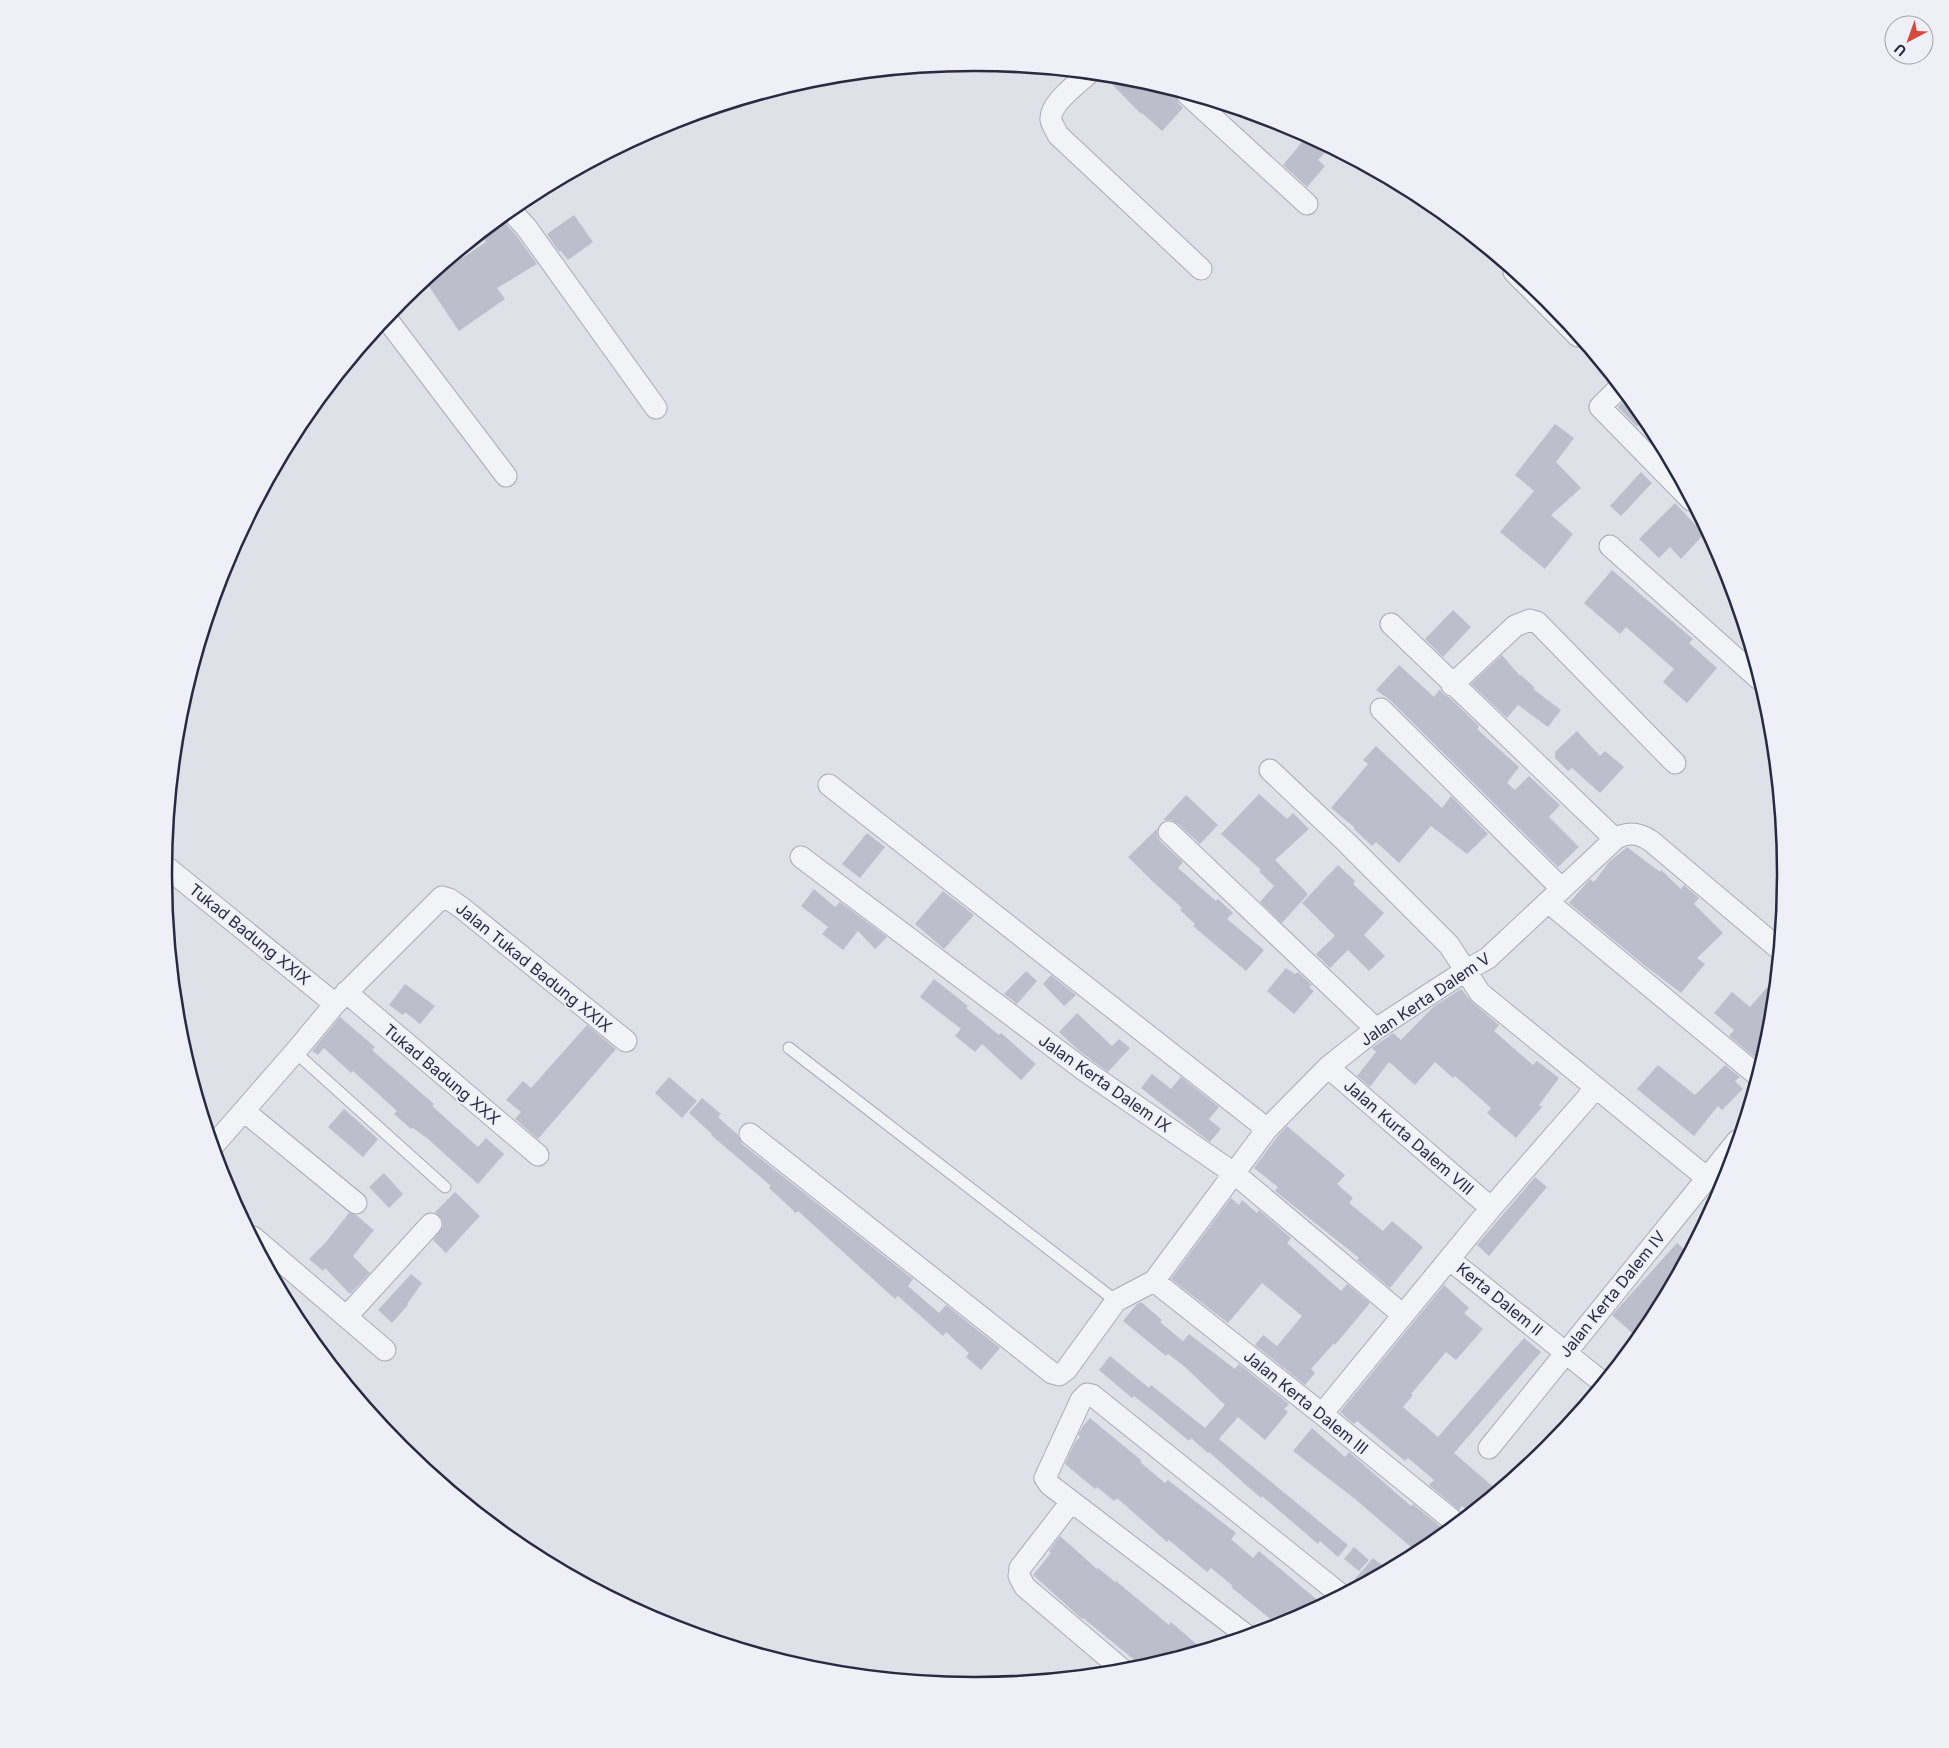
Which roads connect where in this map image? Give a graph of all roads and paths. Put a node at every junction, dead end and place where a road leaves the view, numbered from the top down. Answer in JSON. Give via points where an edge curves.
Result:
{"nodes":[{"id":1,"x":1083,"y":79,"type":"edge"},
{"id":2,"x":1197,"y":104,"type":"edge"},
{"id":3,"x":1307,"y":204,"type":"dead end"},
{"id":4,"x":516,"y":216,"type":"edge"},
{"id":5,"x":1201,"y":269,"type":"dead end"},
{"id":6,"x":390,"y":324,"type":"edge"},
{"id":7,"x":1616,"y":391,"type":"edge"},
{"id":8,"x":656,"y":408,"type":"dead end"},
{"id":9,"x":506,"y":476,"type":"dead end"},
{"id":10,"x":1675,"y":483,"type":"edge"},
{"id":11,"x":1610,"y":546,"type":"dead end"},
{"id":12,"x":1391,"y":624,"type":"dead end"},
{"id":13,"x":1751,"y":672,"type":"edge"},
{"id":14,"x":1452,"y":684,"type":"junction"},
{"id":15,"x":1381,"y":709,"type":"dead end"},
{"id":16,"x":1675,"y":762,"type":"dead end"},
{"id":17,"x":1270,"y":770,"type":"dead end"},
{"id":18,"x":829,"y":785,"type":"dead end"},
{"id":19,"x":1168,"y":832,"type":"dead end"},
{"id":20,"x":1621,"y":836,"type":"junction"},
{"id":21,"x":801,"y":857,"type":"dead end"},
{"id":22,"x":172,"y":871,"type":"edge"},
{"id":23,"x":1555,"y":896,"type":"junction"},
{"id":24,"x":1774,"y":945,"type":"edge"},
{"id":25,"x":1465,"y":971,"type":"junction"},
{"id":26,"x":341,"y":998,"type":"junction"},
{"id":27,"x":1376,"y":1029,"type":"junction"},
{"id":28,"x":626,"y":1041,"type":"dead end"},
{"id":29,"x":789,"y":1048,"type":"dead end"},
{"id":30,"x":295,"y":1052,"type":"junction"},
{"id":31,"x":1328,"y":1067,"type":"junction"},
{"id":32,"x":1753,"y":1070,"type":"edge"},
{"id":33,"x":1595,"y":1088,"type":"junction"},
{"id":34,"x":244,"y":1111,"type":"junction"},
{"id":35,"x":1267,"y":1129,"type":"junction"},
{"id":36,"x":750,"y":1134,"type":"dead end"},
{"id":37,"x":217,"y":1141,"type":"edge"},
{"id":38,"x":1726,"y":1154,"type":"edge"},
{"id":39,"x":538,"y":1155,"type":"dead end"},
{"id":40,"x":1235,"y":1174,"type":"junction"},
{"id":41,"x":1707,"y":1178,"type":"junction"},
{"id":42,"x":445,"y":1187,"type":"dead end"},
{"id":43,"x":356,"y":1204,"type":"dead end"},
{"id":44,"x":1490,"y":1208,"type":"junction"},
{"id":45,"x":431,"y":1224,"type":"dead end"},
{"id":46,"x":264,"y":1246,"type":"edge"},
{"id":47,"x":1449,"y":1259,"type":"junction"},
{"id":48,"x":1154,"y":1281,"type":"junction"},
{"id":49,"x":1116,"y":1301,"type":"junction"},
{"id":50,"x":1404,"y":1314,"type":"junction"},
{"id":51,"x":347,"y":1316,"type":"junction"},
{"id":52,"x":385,"y":1350,"type":"dead end"},
{"id":53,"x":1570,"y":1355,"type":"junction"},
{"id":54,"x":1598,"y":1379,"type":"edge"},
{"id":55,"x":1322,"y":1414,"type":"junction"},
{"id":56,"x":1489,"y":1448,"type":"dead end"},
{"id":57,"x":1072,"y":1502,"type":"junction"},
{"id":58,"x":1451,"y":1519,"type":"edge"},
{"id":59,"x":1336,"y":1591,"type":"edge"},
{"id":60,"x":1240,"y":1631,"type":"edge"},
{"id":61,"x":1115,"y":1664,"type":"edge"}],
"edges":[{"from":1,"to":5,"type":"street","via":[[1051,112],[1051,121],[1058,135]]},
{"from":2,"to":3,"type":"street"},
{"from":4,"to":8,"type":"street"},
{"from":6,"to":9,"type":"street"},
{"from":7,"to":10,"type":"street","via":[[1600,407]]},
{"from":11,"to":13,"type":"street"},
{"from":12,"to":14,"type":"street"},
{"from":14,"to":16,"type":"street","via":[[1515,626],[1530,620],[1537,622]]},
{"from":14,"to":20,"type":"street"},
{"from":15,"to":23,"type":"street"},
{"from":17,"to":25,"type":"street","via":[[1449,946]]},
{"from":18,"to":35,"type":"street"},
{"from":19,"to":27,"type":"street"},
{"from":20,"to":23,"type":"street","name":"Jalan Kerta Dalem V"},
{"from":20,"to":24,"type":"street","via":[[1640,835],[1651,841]]},
{"from":21,"to":40,"type":"street","name":"Jalan Kerta Dalem IX","via":[[1084,1070]]},
{"from":22,"to":26,"type":"street","name":"Tukad Badung XXIX"},
{"from":23,"to":25,"type":"street","name":"Jalan Kerta Dalem V","via":[[1488,958]]},
{"from":23,"to":32,"type":"street"},
{"from":25,"to":27,"type":"street","name":"Jalan Kerta Dalem V"},
{"from":25,"to":33,"type":"street","via":[[1480,993]]},
{"from":26,"to":28,"type":"street","name":"Jalan Tukad Badung XXIX","via":[[444,896]]},
{"from":26,"to":30,"type":"street"},
{"from":26,"to":39,"type":"street","name":"Tukad Badung XXX"},
{"from":27,"to":31,"type":"street","name":"Jalan Kerta Dalem V"},
{"from":29,"to":49,"type":"lane"},
{"from":30,"to":34,"type":"street"},
{"from":30,"to":42,"type":"lane"},
{"from":31,"to":35,"type":"street","name":"Jalan Kerta Dalem V"},
{"from":31,"to":44,"type":"street","name":"Jalan Kurta Dalem VIII"},
{"from":33,"to":41,"type":"street"},
{"from":33,"to":44,"type":"street"},
{"from":34,"to":37,"type":"street"},
{"from":34,"to":43,"type":"street"},
{"from":35,"to":40,"type":"street","name":"Jalan Kerta Dalem V"},
{"from":36,"to":49,"type":"street","name":"Jalan Kerta Dalem V","via":[[1052,1373],[1059,1375],[1066,1370]]},
{"from":38,"to":41,"type":"street","name":"Jalan Kerta Dalem IV"},
{"from":40,"to":48,"type":"street","name":"Jalan Kerta Dalem V"},
{"from":40,"to":50,"type":"street","name":"Jalan Kerta Dalem IX"},
{"from":41,"to":53,"type":"street","name":"Jalan Kerta Dalem IV"},
{"from":44,"to":47,"type":"street"},
{"from":45,"to":51,"type":"street"},
{"from":46,"to":51,"type":"street"},
{"from":47,"to":50,"type":"street"},
{"from":47,"to":53,"type":"street","name":"Kerta Dalem II"},
{"from":48,"to":49,"type":"street","name":"Jalan Kerta Dalem V"},
{"from":48,"to":55,"type":"street","name":"Jalan Kerta Dalem III"},
{"from":50,"to":55,"type":"street"},
{"from":51,"to":52,"type":"street"},
{"from":53,"to":54,"type":"street","name":"Kerta Dalem II"},
{"from":53,"to":56,"type":"street","name":"Jalan Kerta Dalem IV"},
{"from":55,"to":58,"type":"street","name":"Jalan Kerta Dalem III"},
{"from":57,"to":59,"type":"street","via":[[1045,1478],[1080,1400],[1089,1394]]},
{"from":57,"to":60,"type":"street"},
{"from":57,"to":61,"type":"street","via":[[1020,1568],[1019,1576],[1025,1588]]}]}
